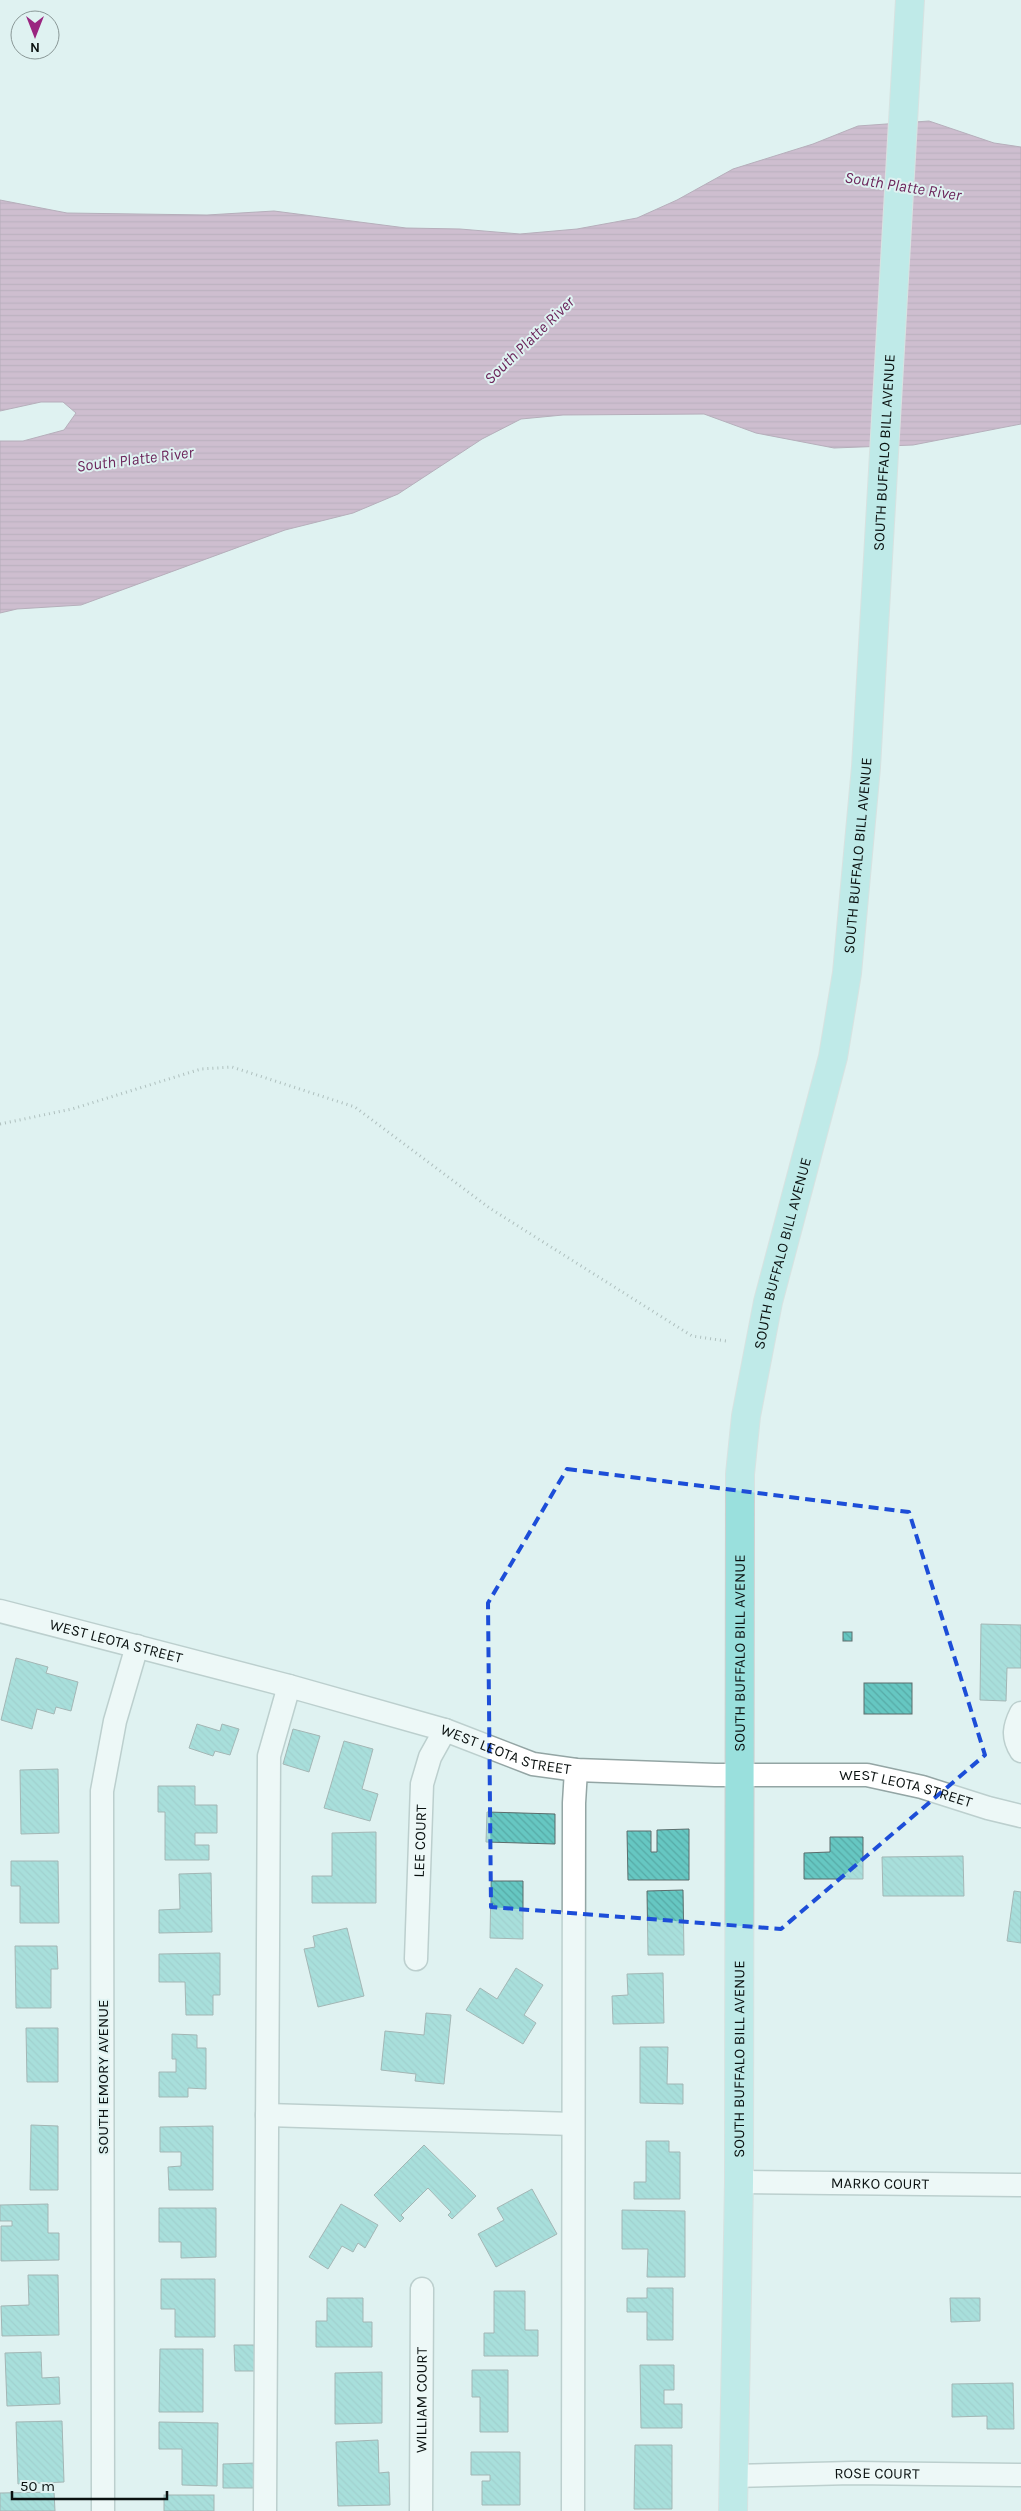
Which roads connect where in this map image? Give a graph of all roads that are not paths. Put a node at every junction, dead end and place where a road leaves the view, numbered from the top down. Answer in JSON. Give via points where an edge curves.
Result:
{"nodes":[{"id":1,"x":909,"y":1,"type":"edge"},
{"id":2,"x":0,"y":1611,"type":"edge"},
{"id":3,"x":137,"y":1646,"type":"junction"},
{"id":4,"x":289,"y":1686,"type":"junction"},
{"id":5,"x":1021,"y":1713,"type":"edge"},
{"id":6,"x":444,"y":1730,"type":"junction"},
{"id":7,"x":1021,"y":1751,"type":"edge"},
{"id":8,"x":576,"y":1770,"type":"junction"},
{"id":9,"x":740,"y":1774,"type":"junction"},
{"id":10,"x":1021,"y":1816,"type":"edge"},
{"id":11,"x":416,"y":1959,"type":"dead end"},
{"id":12,"x":267,"y":2115,"type":"junction"},
{"id":13,"x":573,"y":2124,"type":"junction"},
{"id":14,"x":738,"y":2182,"type":"junction"},
{"id":15,"x":1021,"y":2185,"type":"edge"},
{"id":16,"x":422,"y":2289,"type":"dead end"},
{"id":17,"x":1021,"y":2475,"type":"edge"},
{"id":18,"x":733,"y":2476,"type":"junction"},
{"id":19,"x":103,"y":2511,"type":"edge"},
{"id":20,"x":264,"y":2511,"type":"edge"},
{"id":21,"x":421,"y":2511,"type":"edge"},
{"id":22,"x":573,"y":2511,"type":"edge"},
{"id":23,"x":733,"y":2511,"type":"edge"}],
"edges":[{"from":1,"to":9,"type":"main road","name":"SOUTH BUFFALO BILL AVENUE","via":[[866,767],[847,973],[833,1057],[768,1302],[746,1416],[740,1474]]},
{"from":2,"to":3,"type":"street","name":"WEST LEOTA STREET"},
{"from":3,"to":4,"type":"street","name":"WEST LEOTA STREET"},
{"from":3,"to":19,"type":"street","name":"SOUTH EMORY AVENUE","via":[[115,1721],[102,1791]]},
{"from":4,"to":6,"type":"street","name":"WEST LEOTA STREET"},
{"from":4,"to":12,"type":"street","via":[[268,1756]]},
{"from":5,"to":7,"type":"street","via":[[1014,1726],[1016,1743]]},
{"from":6,"to":8,"type":"street","name":"WEST LEOTA STREET","via":[[533,1764]]},
{"from":6,"to":11,"type":"street","name":"LEE COURT","via":[[422,1784]]},
{"from":8,"to":9,"type":"street","name":"WEST LEOTA STREET"},
{"from":8,"to":13,"type":"street"},
{"from":9,"to":10,"type":"street","name":"WEST LEOTA STREET","via":[[867,1775],[922,1787]]},
{"from":9,"to":14,"type":"main road","name":"SOUTH BUFFALO BILL AVENUE"},
{"from":12,"to":13,"type":"street"},
{"from":12,"to":20,"type":"street"},
{"from":13,"to":22,"type":"street"},
{"from":14,"to":15,"type":"street","name":"MARKO COURT"},
{"from":14,"to":18,"type":"main road","name":"SOUTH BUFFALO BILL AVENUE"},
{"from":16,"to":21,"type":"street","name":"WILLIAM COURT"},
{"from":17,"to":18,"type":"street","name":"ROSE COURT","via":[[852,2473]]},
{"from":18,"to":23,"type":"main road","name":"SOUTH BUFFALO BILL AVENUE"}]}
